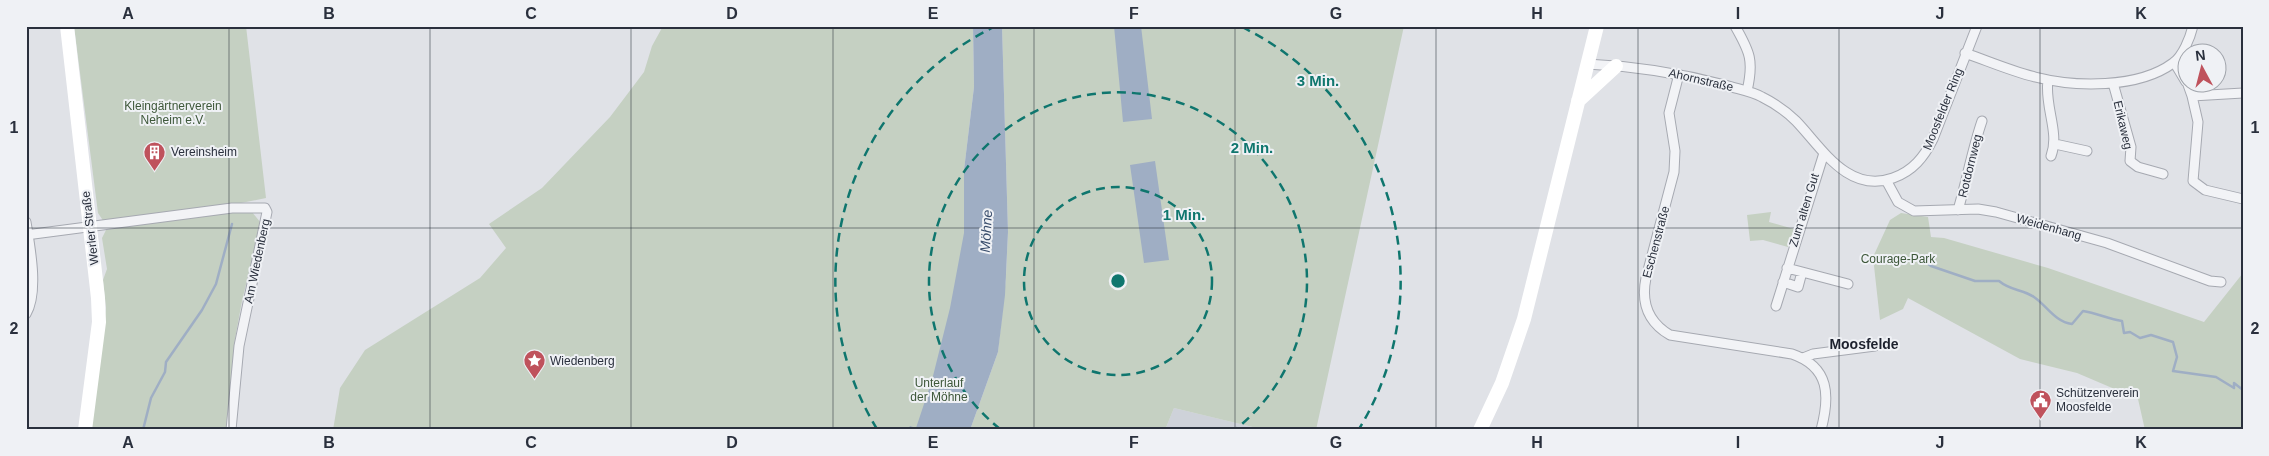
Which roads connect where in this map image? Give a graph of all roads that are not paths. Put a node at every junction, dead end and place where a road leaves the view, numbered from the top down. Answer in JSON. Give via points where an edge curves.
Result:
{"nodes":[{"id":1,"x":67,"y":26,"type":"edge"},
{"id":2,"x":1597,"y":26,"type":"edge"},
{"id":3,"x":1735,"y":26,"type":"edge"},
{"id":4,"x":1977,"y":26,"type":"edge"},
{"id":5,"x":2193,"y":26,"type":"edge"},
{"id":6,"x":1965,"y":54,"type":"junction"},
{"id":7,"x":2174,"y":62,"type":"junction"},
{"id":8,"x":1587,"y":64,"type":"junction"},
{"id":9,"x":2176,"y":65,"type":"edge"},
{"id":10,"x":1616,"y":66,"type":"junction"},
{"id":11,"x":1679,"y":74,"type":"junction"},
{"id":12,"x":2048,"y":80,"type":"junction"},
{"id":13,"x":2113,"y":83,"type":"junction"},
{"id":14,"x":1747,"y":91,"type":"junction"},
{"id":15,"x":2191,"y":92,"type":"edge"},
{"id":16,"x":2243,"y":94,"type":"edge"},
{"id":17,"x":2192,"y":96,"type":"junction"},
{"id":18,"x":1578,"y":101,"type":"junction"},
{"id":19,"x":1982,"y":121,"type":"dead end"},
{"id":20,"x":2056,"y":144,"type":"junction"},
{"id":21,"x":2087,"y":151,"type":"dead end"},
{"id":22,"x":1824,"y":153,"type":"junction"},
{"id":23,"x":2051,"y":156,"type":"dead end"},
{"id":24,"x":2164,"y":174,"type":"dead end"},
{"id":25,"x":1886,"y":180,"type":"junction"},
{"id":26,"x":2243,"y":199,"type":"edge"},
{"id":27,"x":1958,"y":210,"type":"junction"},
{"id":28,"x":26,"y":222,"type":"edge"},
{"id":29,"x":90,"y":226,"type":"junction"},
{"id":30,"x":27,"y":235,"type":"edge"},
{"id":31,"x":1787,"y":268,"type":"junction"},
{"id":32,"x":1802,"y":272,"type":"junction"},
{"id":33,"x":1783,"y":282,"type":"junction"},
{"id":34,"x":2221,"y":282,"type":"dead end"},
{"id":35,"x":1848,"y":284,"type":"dead end"},
{"id":36,"x":1776,"y":306,"type":"dead end"},
{"id":37,"x":26,"y":314,"type":"edge"},
{"id":38,"x":1875,"y":346,"type":"dead end"},
{"id":39,"x":1803,"y":358,"type":"junction"},
{"id":40,"x":85,"y":430,"type":"edge"},
{"id":41,"x":231,"y":430,"type":"edge"},
{"id":42,"x":1480,"y":430,"type":"edge"},
{"id":43,"x":1820,"y":430,"type":"edge"}],
"edges":[{"from":1,"to":29,"type":"main road","name":"Werler Straße"},
{"from":2,"to":8,"type":"main road"},
{"from":3,"to":14,"type":"street","name":"Ahornstraße","via":[[1752,60]]},
{"from":4,"to":6,"type":"street","name":"Moosfelder Ring"},
{"from":5,"to":7,"type":"street"},
{"from":6,"to":12,"type":"street"},
{"from":6,"to":25,"type":"street","name":"Moosfelder Ring","via":[[1924,156],[1908,171]]},
{"from":7,"to":9,"type":"street"},
{"from":7,"to":13,"type":"street","via":[[2147,75]]},
{"from":8,"to":10,"type":"street","name":"Ahornstraße"},
{"from":8,"to":18,"type":"main road"},
{"from":10,"to":11,"type":"street","name":"Ahornstraße"},
{"from":10,"to":18,"type":"main road"},
{"from":11,"to":14,"type":"street","name":"Ahornstraße"},
{"from":11,"to":39,"type":"street","name":"Eschenstraße","via":[[1669,113],[1675,162],[1646,278],[1644,296],[1647,311],[1657,326],[1670,334]]},
{"from":12,"to":13,"type":"street","via":[[2068,84]]},
{"from":12,"to":20,"type":"street","via":[[2046,90]]},
{"from":13,"to":24,"type":"street","name":"Erikaweg","via":[[2131,148],[2130,161],[2138,167]]},
{"from":14,"to":22,"type":"street","name":"Moosfelder Ring","via":[[1789,114]]},
{"from":15,"to":17,"type":"street"},
{"from":16,"to":17,"type":"street"},
{"from":17,"to":26,"type":"street","via":[[2198,122],[2193,181],[2205,190]]},
{"from":18,"to":42,"type":"main road","via":[[1524,319]]},
{"from":19,"to":27,"type":"street","name":"Rotdornweg"},
{"from":20,"to":21,"type":"street"},
{"from":20,"to":23,"type":"street"},
{"from":22,"to":25,"type":"street","name":"Moosfelder Ring","via":[[1850,175]]},
{"from":22,"to":31,"type":"street","name":"Zum alten Gut"},
{"from":25,"to":27,"type":"street","name":"Weidenhang","via":[[1894,197],[1906,209],[1920,212]]},
{"from":27,"to":34,"type":"street","name":"Weidenhang","via":[[1978,209],[2005,214],[2107,243],[2210,282]]},
{"from":28,"to":30,"type":"street"},
{"from":29,"to":30,"type":"street"},
{"from":29,"to":40,"type":"main road","name":"Werler Straße","via":[[99,322]]},
{"from":29,"to":41,"type":"street","name":"Am Wiedenberg","via":[[232,208],[264,208],[267,212],[239,346]]},
{"from":30,"to":37,"type":"street","via":[[32,285]]},
{"from":31,"to":32,"type":"street"},
{"from":31,"to":33,"type":"street","name":"Zum alten Gut"},
{"from":32,"to":33,"type":"street","via":[[1798,286]]},
{"from":32,"to":35,"type":"street"},
{"from":33,"to":36,"type":"street","name":"Zum alten Gut"},
{"from":38,"to":39,"type":"street"},
{"from":39,"to":43,"type":"street","via":[[1816,368],[1826,392],[1827,402]]}]}
